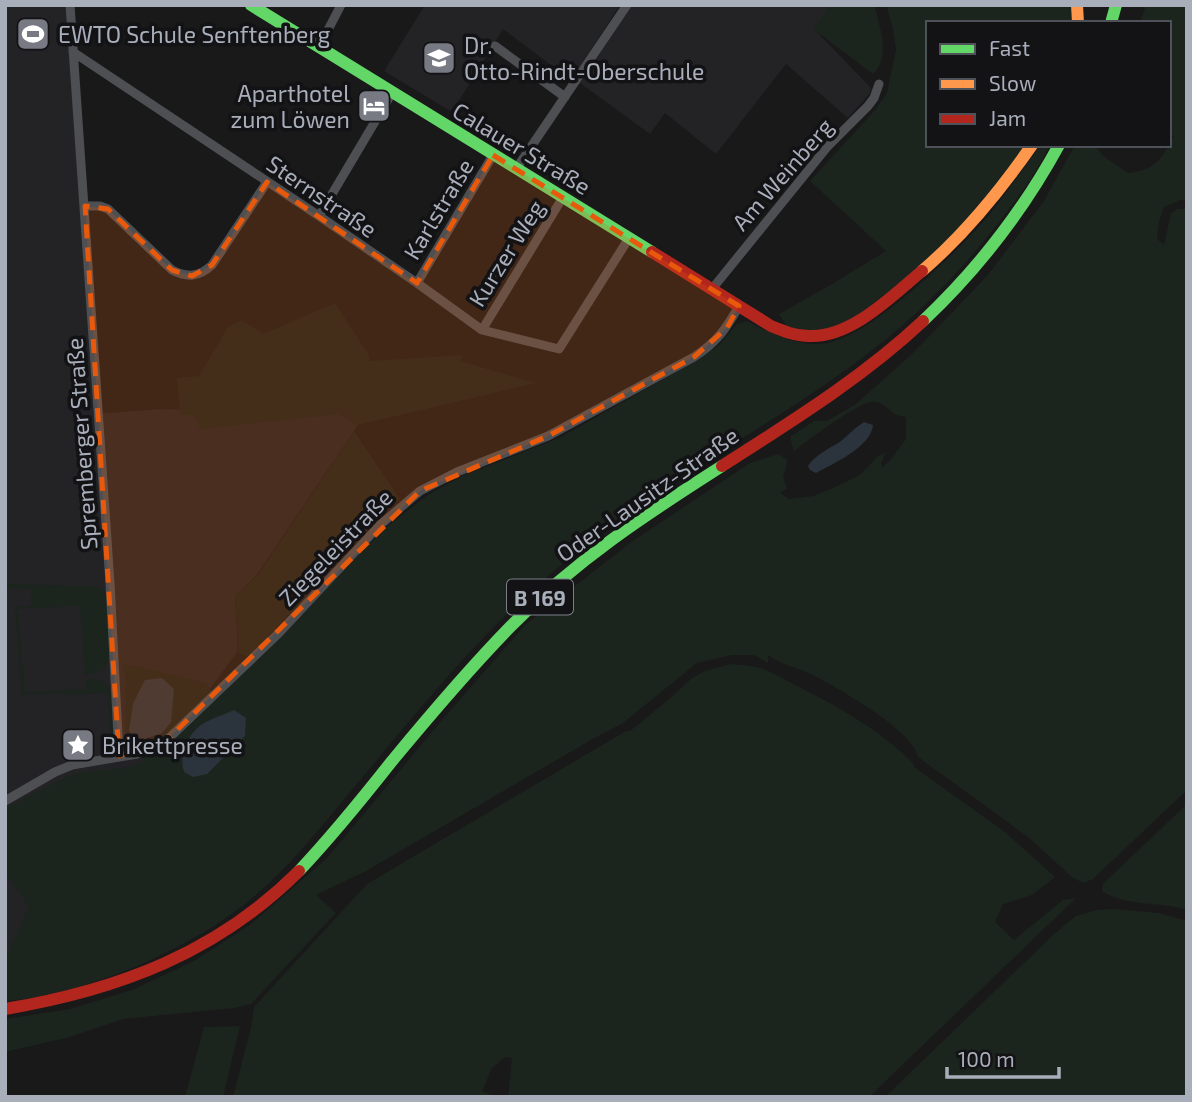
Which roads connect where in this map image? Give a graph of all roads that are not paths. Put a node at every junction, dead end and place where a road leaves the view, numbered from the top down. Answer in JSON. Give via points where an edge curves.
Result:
{"nodes":[{"id":1,"x":70,"y":5,"type":"edge"},
{"id":2,"x":251,"y":5,"type":"edge"},
{"id":3,"x":341,"y":5,"type":"edge"},
{"id":4,"x":628,"y":5,"type":"edge"},
{"id":5,"x":495,"y":46,"type":"dead end"},
{"id":6,"x":319,"y":47,"type":"junction"},
{"id":7,"x":73,"y":52,"type":"junction"},
{"id":8,"x":879,"y":84,"type":"dead end"},
{"id":9,"x":392,"y":93,"type":"junction"},
{"id":10,"x":565,"y":97,"type":"junction"},
{"id":11,"x":1030,"y":147,"type":"edge"},
{"id":12,"x":1058,"y":147,"type":"edge"},
{"id":13,"x":493,"y":155,"type":"junction"},
{"id":14,"x":516,"y":169,"type":"junction"},
{"id":15,"x":267,"y":182,"type":"junction"},
{"id":16,"x":563,"y":197,"type":"junction"},
{"id":17,"x":85,"y":206,"type":"junction"},
{"id":18,"x":319,"y":216,"type":"junction"},
{"id":19,"x":629,"y":238,"type":"junction"},
{"id":20,"x":417,"y":283,"type":"junction"},
{"id":21,"x":712,"y":289,"type":"junction"},
{"id":22,"x":739,"y":306,"type":"junction"},
{"id":23,"x":482,"y":330,"type":"junction"},
{"id":24,"x":119,"y":756,"type":"junction"},
{"id":25,"x":5,"y":801,"type":"edge"},
{"id":26,"x":5,"y":1009,"type":"edge"}],
"edges":[{"from":1,"to":7,"type":"street","name":"Spremberger Straße"},
{"from":2,"to":6,"type":"main road","name":"Calauer Straße"},
{"from":3,"to":6,"type":"street"},
{"from":4,"to":10,"type":"street"},
{"from":5,"to":10,"type":"street"},
{"from":6,"to":9,"type":"main road","name":"Calauer Straße"},
{"from":7,"to":15,"type":"street","name":"Sternstraße"},
{"from":7,"to":17,"type":"street","name":"Spremberger Straße"},
{"from":8,"to":21,"type":"street","name":"Am Weinberg","via":[[868,106],[828,146]]},
{"from":9,"to":13,"type":"main road","name":"Calauer Straße"},
{"from":9,"to":18,"type":"street"},
{"from":10,"to":14,"type":"street"},
{"from":11,"to":22,"type":"main road","name":"Calauer Straße","via":[[953,241],[870,313],[823,336],[797,335],[771,326]]},
{"from":12,"to":26,"type":"main road","name":"Oder-Lausitz-Straße","number":"B 169","via":[[1018,213],[940,305],[833,393],[579,563],[481,656],[337,830],[274,894],[216,936],[153,970],[61,1000]]},
{"from":13,"to":14,"type":"main road","name":"Calauer Straße"},
{"from":13,"to":20,"type":"street","name":"Karlstraße"},
{"from":14,"to":16,"type":"main road","name":"Calauer Straße"},
{"from":15,"to":17,"type":"street","via":[[212,265],[192,276],[172,270],[108,209]]},
{"from":15,"to":18,"type":"street","name":"Sternstraße"},
{"from":16,"to":19,"type":"main road","name":"Calauer Straße"},
{"from":16,"to":23,"type":"street","name":"Kurzer Weg"},
{"from":17,"to":24,"type":"street","name":"Spremberger Straße"},
{"from":18,"to":20,"type":"street","name":"Sternstraße"},
{"from":19,"to":21,"type":"main road","name":"Calauer Straße"},
{"from":19,"to":23,"type":"street","name":"Sternstraße","via":[[559,349]]},
{"from":20,"to":23,"type":"street","name":"Sternstraße"},
{"from":21,"to":22,"type":"main road","name":"Calauer Straße"},
{"from":22,"to":24,"type":"street","name":"Ziegeleistraße","via":[[715,342],[694,357],[548,436],[420,491],[380,525],[279,633],[169,739],[137,754]]},
{"from":24,"to":25,"type":"street","via":[[72,765]]}]}
